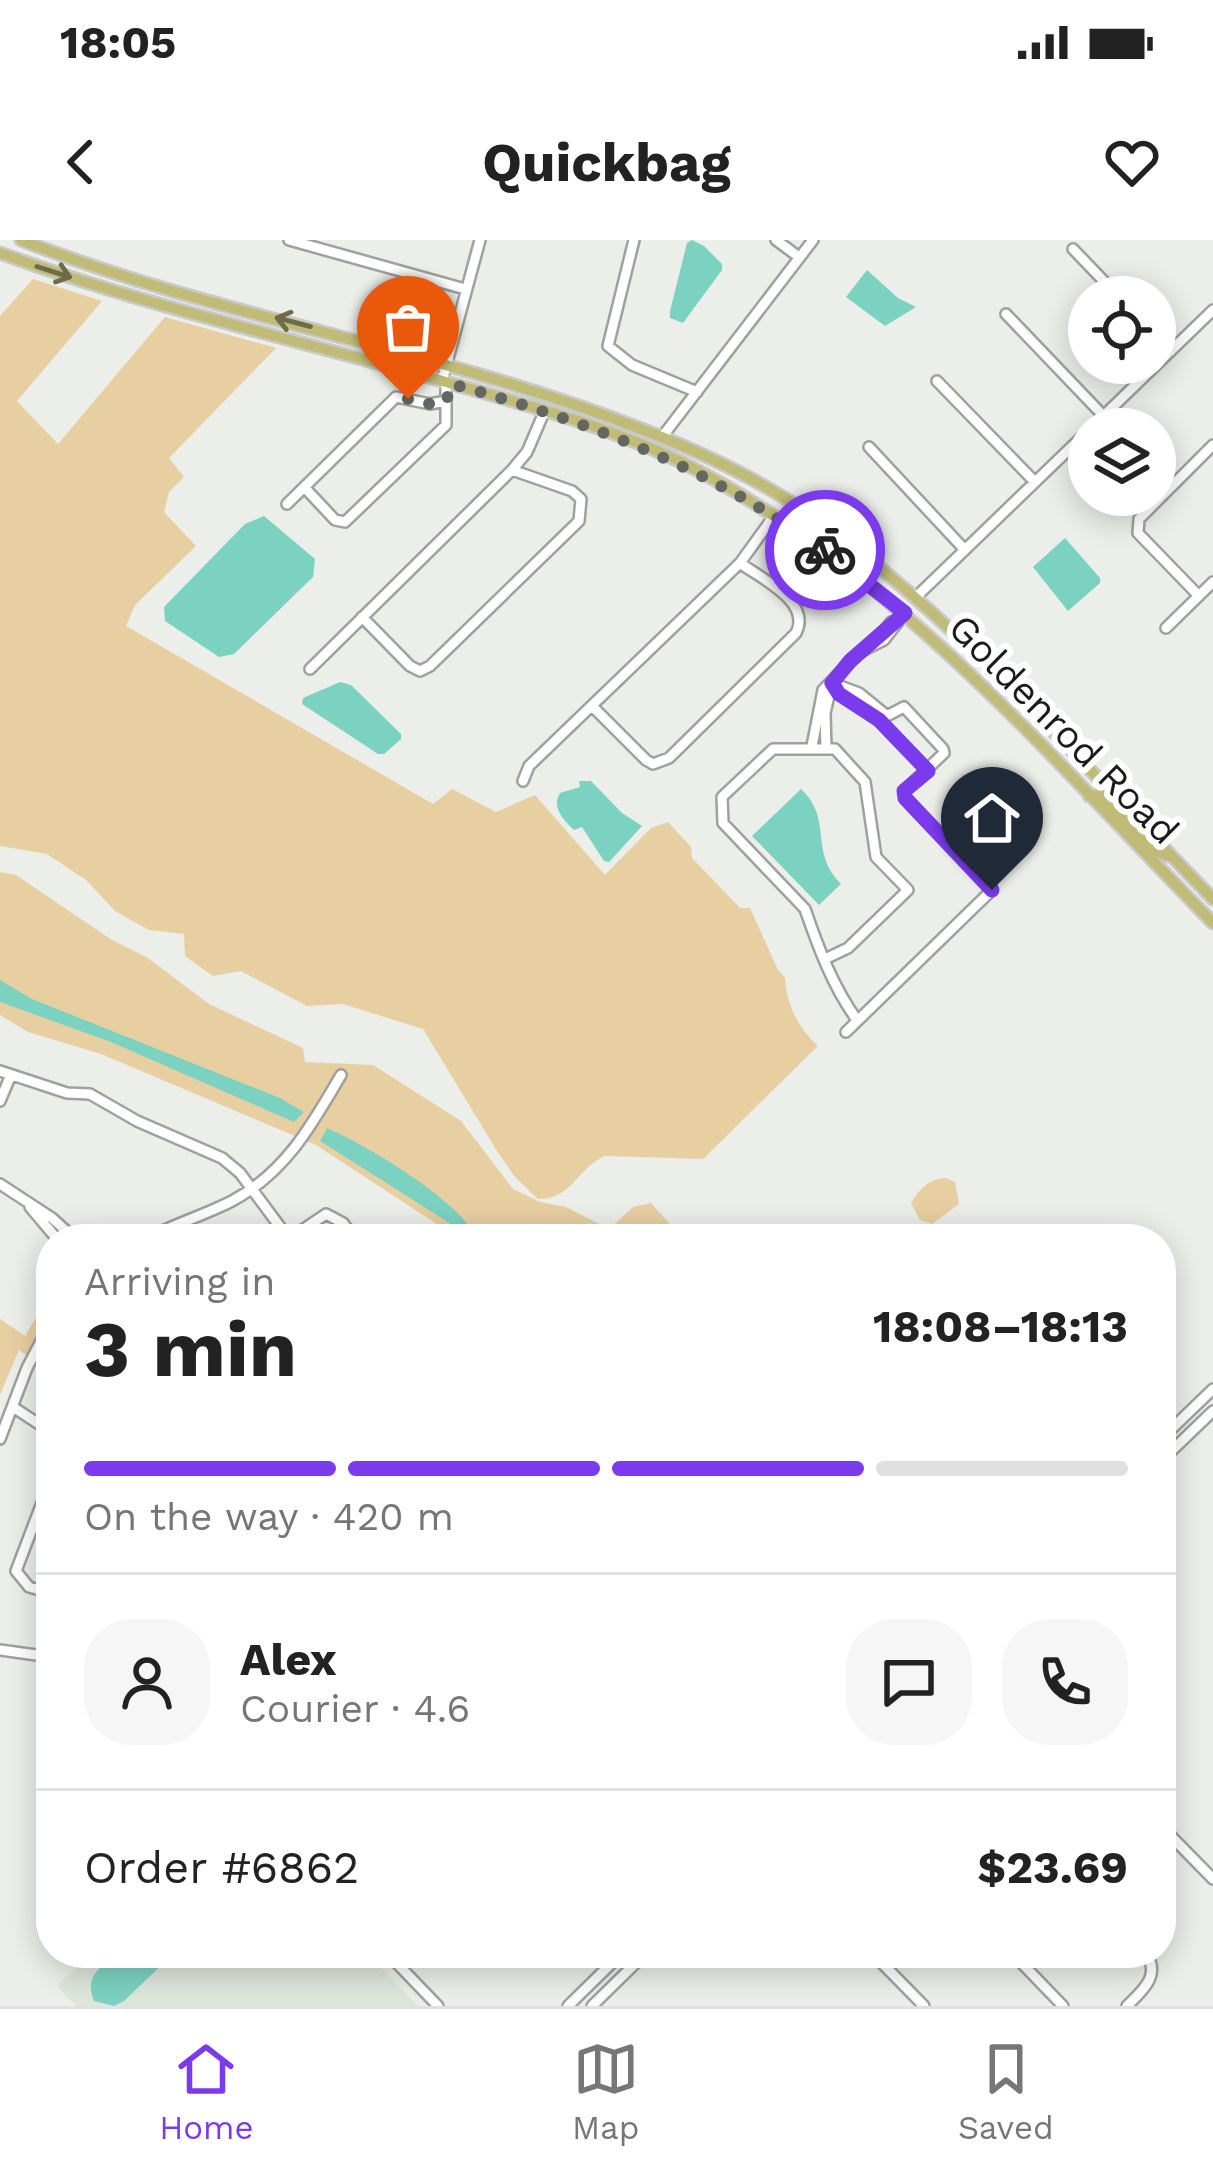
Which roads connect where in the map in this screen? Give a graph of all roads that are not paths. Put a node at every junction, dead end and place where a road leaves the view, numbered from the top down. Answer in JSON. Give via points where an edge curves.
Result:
{"nodes":[{"id":1,"x":20,"y":240,"type":"edge"},
{"id":2,"x":289,"y":240,"type":"edge"},
{"id":3,"x":480,"y":240,"type":"edge"},
{"id":4,"x":634,"y":240,"type":"edge"},
{"id":5,"x":776,"y":240,"type":"edge"},
{"id":6,"x":813,"y":240,"type":"edge"},
{"id":7,"x":1073,"y":249,"type":"dead end"},
{"id":8,"x":0,"y":253,"type":"edge"},
{"id":9,"x":800,"y":257,"type":"junction"},
{"id":10,"x":107,"y":271,"type":"junction"},
{"id":11,"x":1099,"y":276,"type":"edge"},
{"id":12,"x":102,"y":287,"type":"junction"},
{"id":13,"x":465,"y":290,"type":"junction"},
{"id":14,"x":1213,"y":310,"type":"edge"},
{"id":15,"x":1006,"y":314,"type":"dead end"},
{"id":16,"x":1176,"y":346,"type":"edge"},
{"id":17,"x":446,"y":364,"type":"junction"},
{"id":18,"x":937,"y":380,"type":"dead end"},
{"id":19,"x":446,"y":382,"type":"junction"},
{"id":20,"x":1136,"y":384,"type":"edge"},
{"id":21,"x":697,"y":392,"type":"junction"},
{"id":22,"x":446,"y":401,"type":"junction"},
{"id":23,"x":1095,"y":408,"type":"edge"},
{"id":24,"x":1111,"y":408,"type":"edge"},
{"id":25,"x":545,"y":410,"type":"junction"},
{"id":26,"x":662,"y":436,"type":"junction"},
{"id":27,"x":1213,"y":445,"type":"edge"},
{"id":28,"x":868,"y":447,"type":"dead end"},
{"id":29,"x":1068,"y":451,"type":"edge"},
{"id":30,"x":512,"y":470,"type":"junction"},
{"id":31,"x":1035,"y":482,"type":"junction"},
{"id":32,"x":1176,"y":482,"type":"edge"},
{"id":33,"x":305,"y":488,"type":"junction"},
{"id":34,"x":287,"y":504,"type":"dead end"},
{"id":35,"x":774,"y":516,"type":"junction"},
{"id":36,"x":1142,"y":516,"type":"edge"},
{"id":37,"x":965,"y":550,"type":"junction"},
{"id":38,"x":740,"y":562,"type":"junction"},
{"id":39,"x":1213,"y":583,"type":"edge"},
{"id":40,"x":882,"y":593,"type":"junction"},
{"id":41,"x":1198,"y":596,"type":"junction"},
{"id":42,"x":915,"y":598,"type":"junction"},
{"id":43,"x":362,"y":617,"type":"junction"},
{"id":44,"x":901,"y":618,"type":"junction"},
{"id":45,"x":940,"y":621,"type":"junction"},
{"id":46,"x":1166,"y":628,"type":"dead end"},
{"id":47,"x":310,"y":669,"type":"dead end"},
{"id":48,"x":832,"y":683,"type":"junction"},
{"id":49,"x":993,"y":698,"type":"junction"},
{"id":50,"x":592,"y":706,"type":"junction"},
{"id":51,"x":882,"y":717,"type":"junction"},
{"id":52,"x":812,"y":746,"type":"junction"},
{"id":53,"x":826,"y":748,"type":"junction"},
{"id":54,"x":928,"y":771,"type":"junction"},
{"id":55,"x":1091,"y":774,"type":"junction"},
{"id":56,"x":523,"y":781,"type":"dead end"},
{"id":57,"x":1089,"y":796,"type":"junction"},
{"id":58,"x":1172,"y":857,"type":"junction"},
{"id":59,"x":1213,"y":899,"type":"edge"},
{"id":60,"x":1213,"y":919,"type":"edge"},
{"id":61,"x":825,"y":959,"type":"junction"},
{"id":62,"x":857,"y":1020,"type":"junction"},
{"id":63,"x":846,"y":1032,"type":"dead end"},
{"id":64,"x":5,"y":1074,"type":"edge"},
{"id":65,"x":340,"y":1075,"type":"dead end"},
{"id":66,"x":0,"y":1101,"type":"edge"},
{"id":67,"x":0,"y":1184,"type":"edge"},
{"id":68,"x":252,"y":1189,"type":"junction"},
{"id":69,"x":23,"y":1198,"type":"junction"},
{"id":70,"x":45,"y":1224,"type":"edge"},
{"id":71,"x":59,"y":1224,"type":"edge"},
{"id":72,"x":178,"y":1224,"type":"edge"},
{"id":73,"x":278,"y":1224,"type":"edge"},
{"id":74,"x":311,"y":1224,"type":"edge"},
{"id":75,"x":345,"y":1224,"type":"edge"},
{"id":76,"x":36,"y":1347,"type":"edge"},
{"id":77,"x":1213,"y":1389,"type":"edge"},
{"id":78,"x":13,"y":1407,"type":"junction"},
{"id":79,"x":1213,"y":1411,"type":"edge"},
{"id":80,"x":36,"y":1422,"type":"edge"},
{"id":81,"x":1176,"y":1425,"type":"edge"},
{"id":82,"x":0,"y":1439,"type":"edge"},
{"id":83,"x":1176,"y":1447,"type":"edge"},
{"id":84,"x":36,"y":1518,"type":"edge"},
{"id":85,"x":36,"y":1588,"type":"edge"},
{"id":86,"x":0,"y":1649,"type":"edge"},
{"id":87,"x":36,"y":1655,"type":"edge"},
{"id":88,"x":1176,"y":1841,"type":"edge"},
{"id":89,"x":1213,"y":1879,"type":"edge"},
{"id":90,"x":401,"y":1968,"type":"edge"},
{"id":91,"x":607,"y":1968,"type":"edge"},
{"id":92,"x":631,"y":1968,"type":"edge"},
{"id":93,"x":887,"y":1968,"type":"edge"},
{"id":94,"x":1026,"y":1968,"type":"edge"},
{"id":95,"x":1153,"y":1968,"type":"edge"},
{"id":96,"x":438,"y":2006,"type":"edge"},
{"id":97,"x":568,"y":2006,"type":"edge"},
{"id":98,"x":592,"y":2006,"type":"edge"},
{"id":99,"x":924,"y":2006,"type":"edge"},
{"id":100,"x":1063,"y":2006,"type":"edge"},
{"id":101,"x":1127,"y":2006,"type":"edge"}],
"edges":[{"from":1,"to":10,"type":"main road","name":"Goldenrod Road"},
{"from":2,"to":13,"type":"street"},
{"from":3,"to":13,"type":"street"},
{"from":4,"to":21,"type":"street","via":[[608,346]]},
{"from":5,"to":9,"type":"street"},
{"from":6,"to":9,"type":"street"},
{"from":7,"to":11,"type":"street"},
{"from":8,"to":12,"type":"main road","name":"Goldenrod Road","one_way":true},
{"from":9,"to":21,"type":"street"},
{"from":10,"to":12,"type":"street"},
{"from":17,"to":10,"type":"main road","name":"Goldenrod Road","one_way":true},
{"from":12,"to":19,"type":"main road","name":"Goldenrod Road"},
{"from":13,"to":17,"type":"street"},
{"from":14,"to":16,"type":"street"},
{"from":15,"to":23,"type":"street"},
{"from":17,"to":19,"type":"street"},
{"from":17,"to":26,"type":"main road","name":"Goldenrod Road"},
{"from":18,"to":31,"type":"street"},
{"from":19,"to":22,"type":"street"},
{"from":19,"to":25,"type":"main road","name":"Goldenrod Road"},
{"from":20,"to":24,"type":"street"},
{"from":21,"to":26,"type":"street"},
{"from":22,"to":33,"type":"street","via":[[396,397]]},
{"from":22,"to":33,"type":"street","via":[[446,425],[345,522]]},
{"from":25,"to":30,"type":"street"},
{"from":25,"to":35,"type":"main road","name":"Goldenrod Road","via":[[685,464]]},
{"from":26,"to":42,"type":"main road","name":"Goldenrod Road","via":[[805,511]]},
{"from":27,"to":32,"type":"street"},
{"from":28,"to":37,"type":"street"},
{"from":29,"to":31,"type":"street"},
{"from":30,"to":43,"type":"street"},
{"from":30,"to":43,"type":"street","via":[[572,491],[581,499],[579,521],[420,671]]},
{"from":31,"to":37,"type":"street"},
{"from":33,"to":34,"type":"street"},
{"from":35,"to":38,"type":"street"},
{"from":35,"to":40,"type":"main road","name":"Goldenrod Road"},
{"from":36,"to":41,"type":"street","via":[[1138,532]]},
{"from":37,"to":42,"type":"street"},
{"from":38,"to":50,"type":"street"},
{"from":38,"to":50,"type":"street","via":[[800,611],[796,633],[661,763],[646,760]]},
{"from":39,"to":41,"type":"street"},
{"from":40,"to":42,"type":"main road"},
{"from":40,"to":44,"type":"main road","name":"Goldenrod Road"},
{"from":41,"to":46,"type":"street"},
{"from":42,"to":45,"type":"main road","name":"Goldenrod Road"},
{"from":43,"to":47,"type":"street"},
{"from":44,"to":45,"type":"main road"},
{"from":44,"to":48,"type":"street"},
{"from":44,"to":49,"type":"main road","name":"Goldenrod Road"},
{"from":45,"to":55,"type":"main road","name":"Goldenrod Road"},
{"from":48,"to":51,"type":"street"},
{"from":48,"to":52,"type":"street","via":[[819,699]]},
{"from":48,"to":53,"type":"street"},
{"from":49,"to":55,"type":"main road","via":[[1076,775]]},
{"from":49,"to":57,"type":"main road","name":"Goldenrod Road"},
{"from":50,"to":56,"type":"street"},
{"from":51,"to":54,"type":"street"},
{"from":51,"to":54,"type":"street","via":[[904,707],[944,753]]},
{"from":52,"to":53,"type":"street"},
{"from":52,"to":61,"type":"street","via":[[762,755],[721,807],[723,823],[805,909]]},
{"from":53,"to":61,"type":"street","via":[[861,775],[876,856],[908,890],[848,948]]},
{"from":54,"to":62,"type":"street","via":[[905,798],[992,890]]},
{"from":55,"to":58,"type":"main road","name":"Goldenrod Road"},
{"from":57,"to":58,"type":"main road","via":[[1101,795],[1156,852]]},
{"from":57,"to":60,"type":"main road","name":"Goldenrod Road"},
{"from":58,"to":59,"type":"main road","name":"Goldenrod Road"},
{"from":61,"to":62,"type":"street"},
{"from":62,"to":63,"type":"street"},
{"from":64,"to":66,"type":"street"},
{"from":64,"to":68,"type":"street","via":[[104,1100],[222,1158]]},
{"from":65,"to":68,"type":"street","via":[[308,1132]]},
{"from":67,"to":69,"type":"street"},
{"from":68,"to":72,"type":"street"},
{"from":68,"to":73,"type":"street"},
{"from":69,"to":70,"type":"street"},
{"from":69,"to":71,"type":"street"},
{"from":74,"to":75,"type":"street","via":[[326,1214]]},
{"from":76,"to":78,"type":"street"},
{"from":77,"to":81,"type":"street"},
{"from":78,"to":80,"type":"street"},
{"from":78,"to":82,"type":"street"},
{"from":79,"to":83,"type":"street"},
{"from":84,"to":85,"type":"street","via":[[16,1571]]},
{"from":86,"to":87,"type":"street"},
{"from":88,"to":89,"type":"street"},
{"from":90,"to":96,"type":"street"},
{"from":91,"to":97,"type":"street"},
{"from":92,"to":98,"type":"street"},
{"from":93,"to":99,"type":"street"},
{"from":94,"to":100,"type":"street"},
{"from":95,"to":101,"type":"street"}]}
